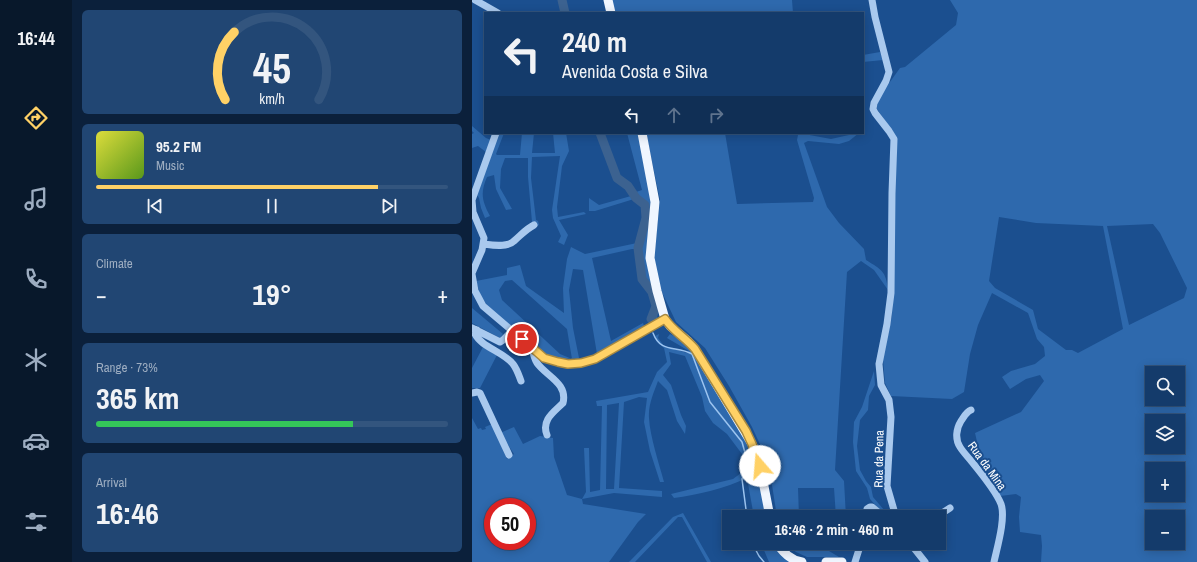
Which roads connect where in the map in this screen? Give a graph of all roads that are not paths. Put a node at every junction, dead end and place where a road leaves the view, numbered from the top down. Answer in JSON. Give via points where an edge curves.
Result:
{"nodes":[{"id":1,"x":475,"y":0,"type":"edge"},
{"id":2,"x":608,"y":0,"type":"edge"},
{"id":3,"x":872,"y":0,"type":"edge"},
{"id":4,"x":496,"y":12,"type":"edge"},
{"id":5,"x":611,"y":12,"type":"edge"},
{"id":6,"x":496,"y":134,"type":"edge"},
{"id":7,"x":642,"y":134,"type":"edge"},
{"id":8,"x":472,"y":200,"type":"edge"},
{"id":9,"x":472,"y":200,"type":"edge"},
{"id":10,"x":534,"y":225,"type":"dead end"},
{"id":11,"x":483,"y":244,"type":"junction"},
{"id":12,"x":472,"y":274,"type":"edge"},
{"id":13,"x":665,"y":319,"type":"junction"},
{"id":14,"x":474,"y":329,"type":"edge"},
{"id":15,"x":512,"y":331,"type":"junction"},
{"id":16,"x":532,"y":348,"type":"junction"},
{"id":17,"x":521,"y":381,"type":"dead end"},
{"id":18,"x":472,"y":393,"type":"edge"},
{"id":19,"x":971,"y":410,"type":"dead end"},
{"id":20,"x":547,"y":435,"type":"dead end"},
{"id":21,"x":509,"y":455,"type":"dead end"},
{"id":22,"x":950,"y":508,"type":"dead end"},
{"id":23,"x":769,"y":510,"type":"edge"},
{"id":24,"x":867,"y":510,"type":"edge"},
{"id":25,"x":876,"y":510,"type":"edge"},
{"id":26,"x":894,"y":510,"type":"edge"},
{"id":27,"x":946,"y":511,"type":"edge"},
{"id":28,"x":782,"y":550,"type":"edge"},
{"id":29,"x":858,"y":550,"type":"edge"},
{"id":30,"x":916,"y":550,"type":"edge"},
{"id":31,"x":802,"y":562,"type":"edge"},
{"id":32,"x":826,"y":562,"type":"edge"},
{"id":33,"x":842,"y":562,"type":"edge"},
{"id":34,"x":854,"y":562,"type":"edge"},
{"id":35,"x":925,"y":562,"type":"edge"},
{"id":36,"x":994,"y":562,"type":"edge"}],
"edges":[{"from":1,"to":4,"type":"street"},
{"from":2,"to":5,"type":"main road"},
{"from":3,"to":26,"type":"street","name":"Rua da Pena","via":[[889,72],[873,109],[894,139],[891,294],[879,364],[881,385],[889,400],[891,416],[887,486]]},
{"from":6,"to":9,"type":"street"},
{"from":7,"to":13,"type":"main road","via":[[655,202],[650,258],[656,291]]},
{"from":8,"to":11,"type":"street","via":[[473,212],[484,238]]},
{"from":10,"to":11,"type":"street","via":[[508,244]]},
{"from":11,"to":12,"type":"street"},
{"from":12,"to":15,"type":"street","via":[[475,291],[483,306]]},
{"from":13,"to":16,"type":"street","via":[[595,359],[581,363],[568,364],[544,358]]},
{"from":13,"to":23,"type":"main road","via":[[695,349],[749,437],[760,466]]},
{"from":14,"to":15,"type":"street","via":[[500,342]]},
{"from":14,"to":17,"type":"street","via":[[480,340],[513,364]]},
{"from":15,"to":16,"type":"street"},
{"from":16,"to":20,"type":"street","via":[[540,367],[553,376],[564,396],[563,403],[546,423]]},
{"from":18,"to":21,"type":"street","via":[[480,393]]},
{"from":19,"to":36,"type":"street","name":"Rua da Mina","via":[[959,424],[957,440],[959,447],[985,477],[1002,505],[1003,516]]},
{"from":22,"to":27,"type":"street"},
{"from":24,"to":25,"type":"street","via":[[870,506]]},
{"from":28,"to":31,"type":"main road","via":[[789,557]]},
{"from":29,"to":34,"type":"street"},
{"from":30,"to":35,"type":"street"},
{"from":32,"to":33,"type":"main road"}]}
